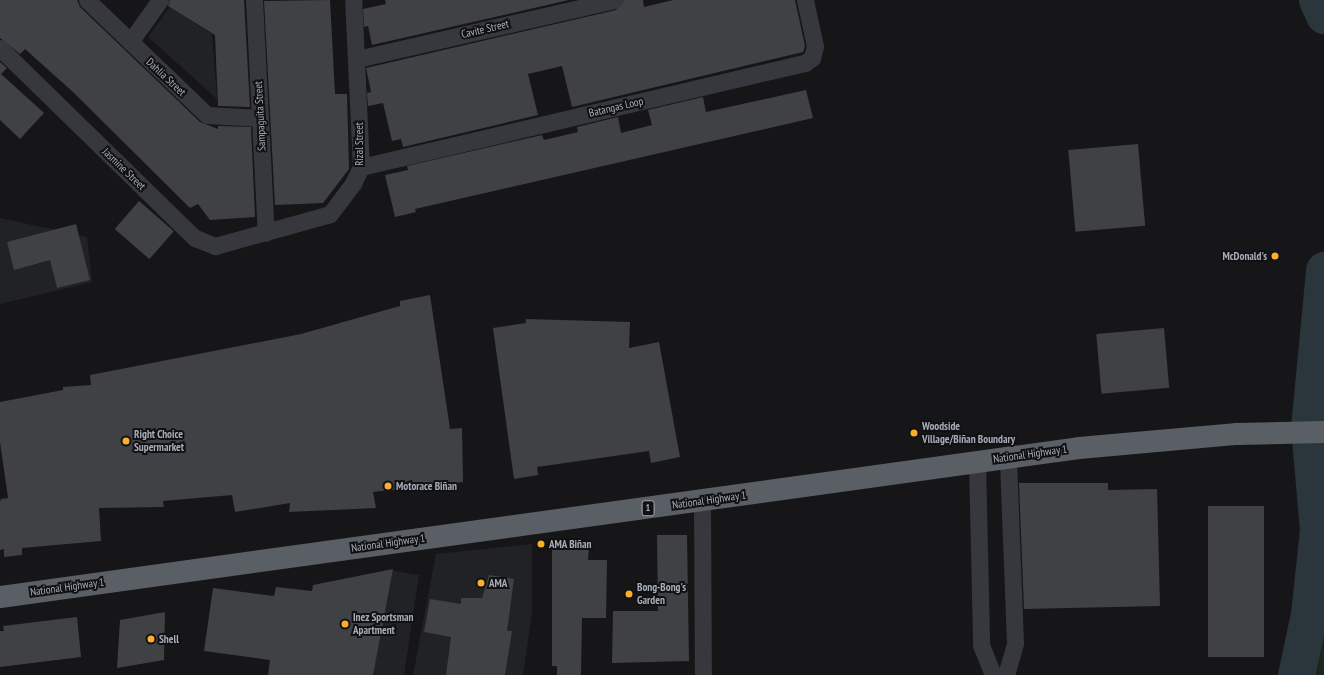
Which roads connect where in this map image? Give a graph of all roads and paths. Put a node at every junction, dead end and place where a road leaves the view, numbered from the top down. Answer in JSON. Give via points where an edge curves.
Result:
{"nodes":[{"id":1,"x":87,"y":0,"type":"edge"},
{"id":2,"x":160,"y":0,"type":"edge"},
{"id":3,"x":254,"y":0,"type":"edge"},
{"id":4,"x":353,"y":0,"type":"edge"},
{"id":5,"x":614,"y":0,"type":"edge"},
{"id":6,"x":805,"y":0,"type":"edge"},
{"id":7,"x":130,"y":42,"type":"junction"},
{"id":8,"x":0,"y":48,"type":"edge"},
{"id":9,"x":357,"y":59,"type":"junction"},
{"id":10,"x":260,"y":118,"type":"junction"},
{"id":11,"x":361,"y":167,"type":"junction"},
{"id":12,"x":266,"y":233,"type":"junction"},
{"id":13,"x":1323,"y":432,"type":"edge"},
{"id":14,"x":1008,"y":457,"type":"junction"},
{"id":15,"x":977,"y":462,"type":"junction"},
{"id":16,"x":702,"y":501,"type":"junction"},
{"id":17,"x":0,"y":597,"type":"edge"},
{"id":18,"x":703,"y":675,"type":"edge"},
{"id":19,"x":993,"y":675,"type":"edge"},
{"id":20,"x":1006,"y":675,"type":"edge"}],
"edges":[{"from":1,"to":7,"type":"street","name":"Dahlia Street"},
{"from":2,"to":7,"type":"street"},
{"from":3,"to":10,"type":"street","name":"Sampaguita Street"},
{"from":4,"to":9,"type":"street","name":"Rizal Street"},
{"from":5,"to":9,"type":"street","name":"Cavite Street"},
{"from":6,"to":11,"type":"street","name":"Batangas Loop","via":[[815,46],[812,58],[805,63]]},
{"from":7,"to":10,"type":"street","name":"Dahlia Street","via":[[208,115]]},
{"from":8,"to":12,"type":"street","name":"Jasmine Street","via":[[195,238],[215,246]]},
{"from":9,"to":11,"type":"street","name":"Rizal Street"},
{"from":10,"to":12,"type":"street","name":"Sampaguita Street"},
{"from":11,"to":12,"type":"street","name":"Rizal Street","via":[[353,183],[330,214]]},
{"from":13,"to":14,"type":"highway","name":"National Highway 1","number":"1","via":[[1171,439]]},
{"from":14,"to":15,"type":"highway","name":"National Highway 1","number":"1"},
{"from":14,"to":20,"type":"street","via":[[1015,643]]},
{"from":15,"to":16,"type":"highway","name":"National Highway 1","number":"1"},
{"from":15,"to":19,"type":"street","via":[[981,645]]},
{"from":16,"to":17,"type":"highway","name":"National Highway 1","number":"1"},
{"from":16,"to":18,"type":"street"}]}
